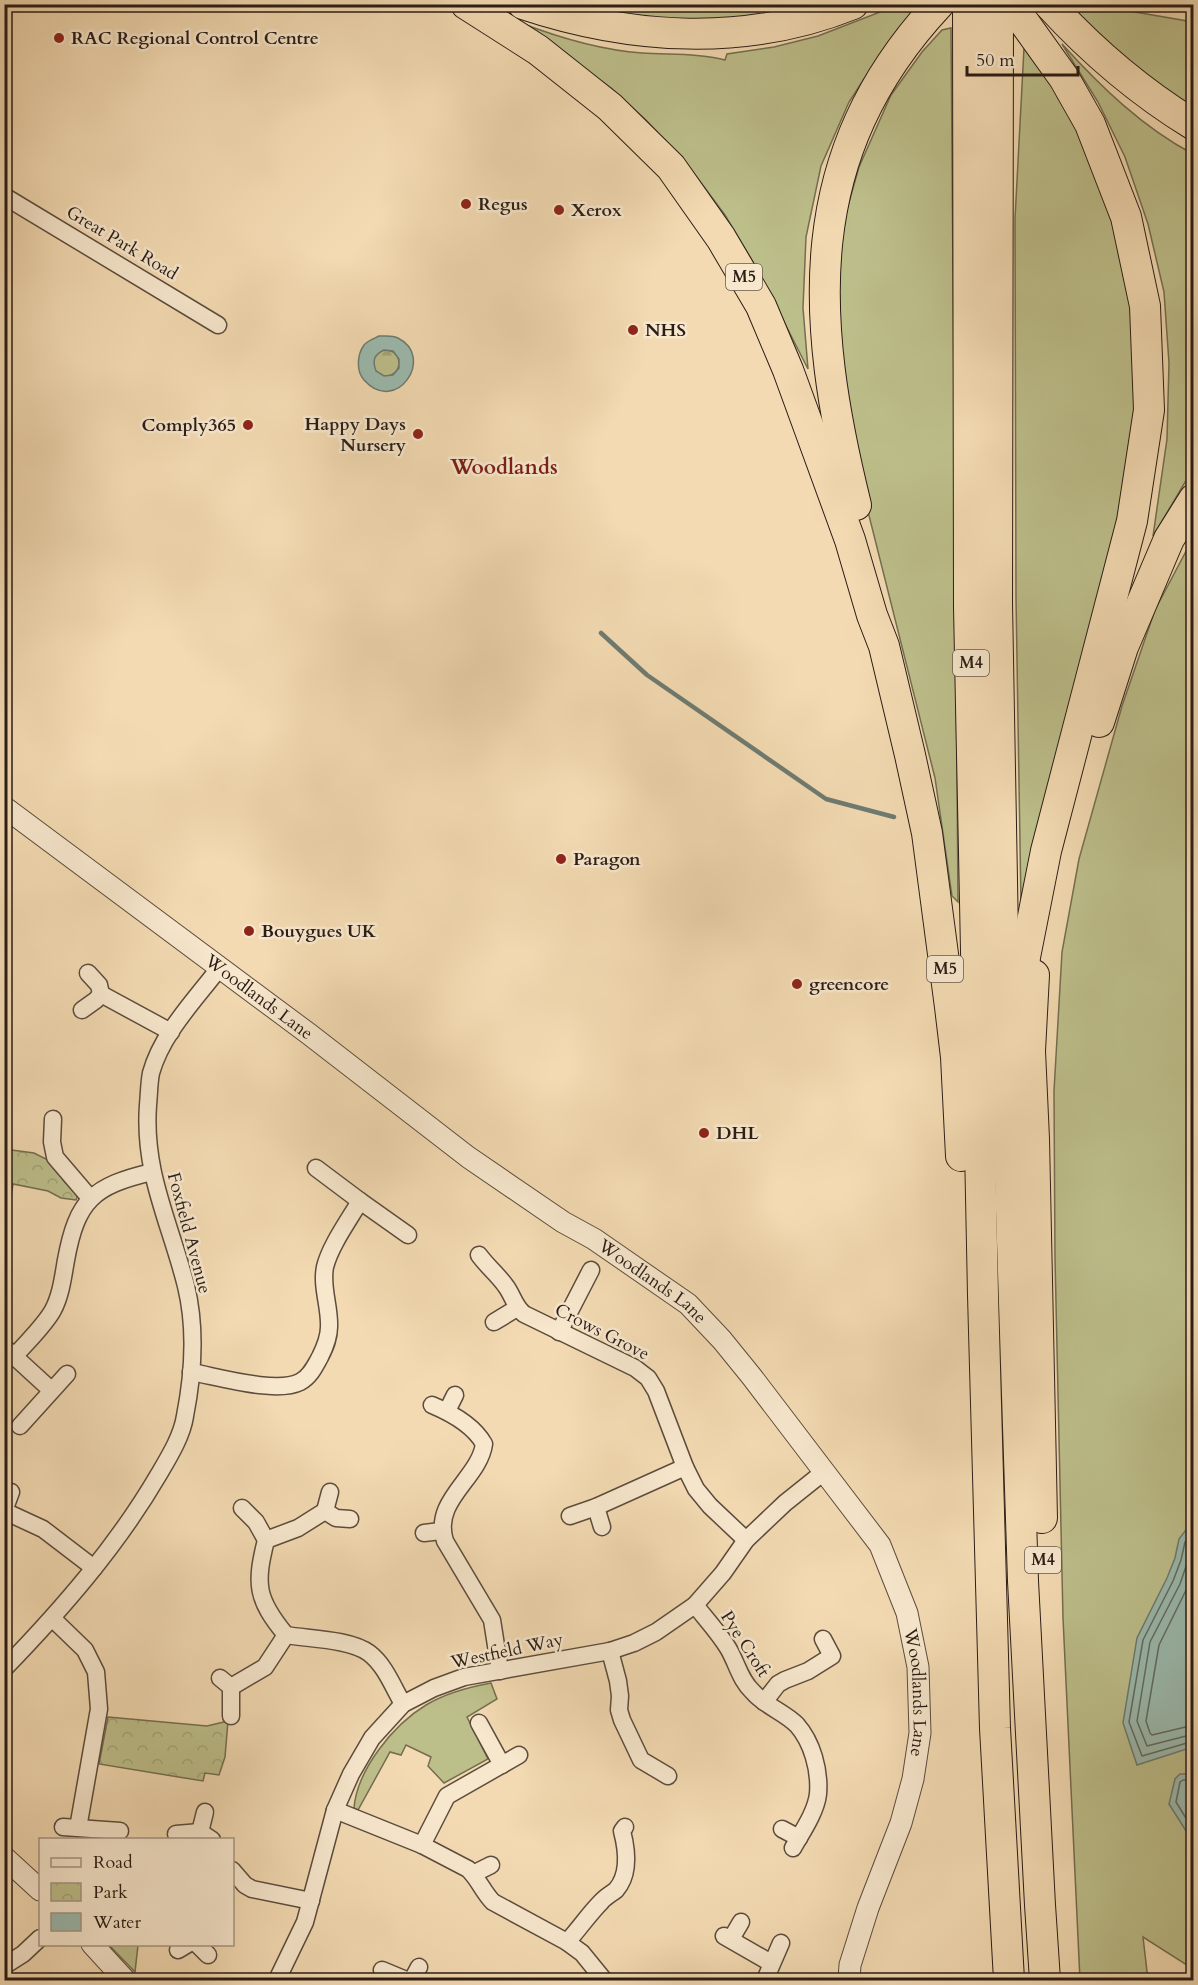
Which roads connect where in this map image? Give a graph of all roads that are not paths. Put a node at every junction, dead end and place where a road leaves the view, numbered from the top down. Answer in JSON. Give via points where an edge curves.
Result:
{"nodes":[{"id":1,"x":466,"y":4,"type":"edge"},
{"id":2,"x":524,"y":4,"type":"edge"},
{"id":3,"x":853,"y":4,"type":"edge"},
{"id":4,"x":939,"y":4,"type":"edge"},
{"id":5,"x":999,"y":4,"type":"edge"},
{"id":6,"x":1011,"y":4,"type":"edge"},
{"id":7,"x":1049,"y":4,"type":"edge"},
{"id":8,"x":968,"y":17,"type":"edge"},
{"id":9,"x":1194,"y":125,"type":"edge"},
{"id":10,"x":4,"y":196,"type":"edge"},
{"id":11,"x":218,"y":325,"type":"dead end"},
{"id":12,"x":1194,"y":499,"type":"edge"},
{"id":13,"x":884,"y":646,"type":"junction"},
{"id":14,"x":4,"y":807,"type":"edge"},
{"id":15,"x":1037,"y":900,"type":"junction"},
{"id":16,"x":220,"y":967,"type":"junction"},
{"id":17,"x":88,"y":973,"type":"dead end"},
{"id":18,"x":101,"y":993,"type":"junction"},
{"id":19,"x":82,"y":1010,"type":"dead end"},
{"id":20,"x":171,"y":1032,"type":"junction"},
{"id":21,"x":53,"y":1119,"type":"dead end"},
{"id":22,"x":1034,"y":1139,"type":"junction"},
{"id":23,"x":316,"y":1168,"type":"dead end"},
{"id":24,"x":152,"y":1172,"type":"junction"},
{"id":25,"x":90,"y":1198,"type":"junction"},
{"id":26,"x":360,"y":1202,"type":"junction"},
{"id":27,"x":408,"y":1235,"type":"dead end"},
{"id":28,"x":481,"y":1267,"type":"dead end"},
{"id":29,"x":591,"y":1270,"type":"dead end"},
{"id":30,"x":1014,"y":1270,"type":"junction"},
{"id":31,"x":983,"y":1295,"type":"junction"},
{"id":32,"x":517,"y":1308,"type":"junction"},
{"id":33,"x":494,"y":1322,"type":"dead end"},
{"id":34,"x":559,"y":1332,"type":"junction"},
{"id":35,"x":10,"y":1352,"type":"edge"},
{"id":36,"x":191,"y":1372,"type":"junction"},
{"id":37,"x":67,"y":1374,"type":"dead end"},
{"id":38,"x":51,"y":1390,"type":"junction"},
{"id":39,"x":455,"y":1395,"type":"dead end"},
{"id":40,"x":20,"y":1426,"type":"dead end"},
{"id":41,"x":685,"y":1467,"type":"junction"},
{"id":42,"x":825,"y":1471,"type":"junction"},
{"id":43,"x":11,"y":1492,"type":"dead end"},
{"id":44,"x":330,"y":1492,"type":"dead end"},
{"id":45,"x":596,"y":1507,"type":"junction"},
{"id":46,"x":242,"y":1508,"type":"dead end"},
{"id":47,"x":325,"y":1511,"type":"junction"},
{"id":48,"x":570,"y":1516,"type":"dead end"},
{"id":49,"x":350,"y":1519,"type":"dead end"},
{"id":50,"x":602,"y":1527,"type":"dead end"},
{"id":51,"x":441,"y":1531,"type":"junction"},
{"id":52,"x":424,"y":1533,"type":"dead end"},
{"id":53,"x":266,"y":1540,"type":"junction"},
{"id":54,"x":746,"y":1540,"type":"junction"},
{"id":55,"x":94,"y":1568,"type":"junction"},
{"id":56,"x":694,"y":1605,"type":"junction"},
{"id":57,"x":53,"y":1619,"type":"junction"},
{"id":58,"x":286,"y":1635,"type":"junction"},
{"id":59,"x":823,"y":1639,"type":"dead end"},
{"id":60,"x":610,"y":1651,"type":"junction"},
{"id":61,"x":4,"y":1669,"type":"edge"},
{"id":62,"x":500,"y":1671,"type":"junction"},
{"id":63,"x":764,"y":1702,"type":"junction"},
{"id":64,"x":403,"y":1704,"type":"junction"},
{"id":65,"x":231,"y":1716,"type":"dead end"},
{"id":66,"x":479,"y":1723,"type":"dead end"},
{"id":67,"x":519,"y":1755,"type":"dead end"},
{"id":68,"x":502,"y":1765,"type":"junction"},
{"id":69,"x":668,"y":1776,"type":"dead end"},
{"id":70,"x":335,"y":1810,"type":"junction"},
{"id":71,"x":205,"y":1812,"type":"dead end"},
{"id":72,"x":625,"y":1827,"type":"dead end"},
{"id":73,"x":782,"y":1829,"type":"dead end"},
{"id":74,"x":120,"y":1831,"type":"dead end"},
{"id":75,"x":176,"y":1834,"type":"dead end"},
{"id":76,"x":206,"y":1836,"type":"edge"},
{"id":77,"x":422,"y":1845,"type":"junction"},
{"id":78,"x":4,"y":1857,"type":"edge"},
{"id":79,"x":491,"y":1865,"type":"dead end"},
{"id":80,"x":234,"y":1872,"type":"edge"},
{"id":81,"x":473,"y":1874,"type":"junction"},
{"id":82,"x":39,"y":1889,"type":"edge"},
{"id":83,"x":311,"y":1901,"type":"junction"},
{"id":84,"x":741,"y":1922,"type":"dead end"},
{"id":85,"x":39,"y":1939,"type":"edge"},
{"id":86,"x":567,"y":1942,"type":"junction"},
{"id":87,"x":781,"y":1942,"type":"dead end"},
{"id":88,"x":94,"y":1946,"type":"edge"},
{"id":89,"x":771,"y":1963,"type":"junction"},
{"id":90,"x":4,"y":1966,"type":"edge"},
{"id":91,"x":382,"y":1970,"type":"dead end"},
{"id":92,"x":4,"y":1972,"type":"edge"},
{"id":93,"x":11,"y":1980,"type":"edge"},
{"id":94,"x":125,"y":1980,"type":"edge"},
{"id":95,"x":277,"y":1980,"type":"edge"},
{"id":96,"x":406,"y":1980,"type":"edge"},
{"id":97,"x":604,"y":1980,"type":"edge"},
{"id":98,"x":765,"y":1980,"type":"edge"},
{"id":99,"x":849,"y":1980,"type":"edge"},
{"id":100,"x":1009,"y":1980,"type":"edge"},
{"id":101,"x":1047,"y":1980,"type":"edge"}],
"edges":[{"from":1,"to":13,"type":"highway","number":"M5","via":[[538,50],[610,106],[672,167],[721,238],[761,306],[788,370]]},
{"from":2,"to":3,"type":"highway","via":[[605,26],[674,34],[724,34],[769,28],[822,17]]},
{"from":4,"to":13,"type":"highway","number":"M5","via":[[890,63],[867,103],[835,192],[826,246],[824,320],[832,396],[884,610]]},
{"from":5,"to":30,"type":"highway","number":"M4","via":[[997,603]]},
{"from":6,"to":15,"type":"highway","number":"M4","via":[[1064,78],[1090,124],[1126,218],[1145,306],[1149,410],[1132,521],[1046,851]]},
{"from":7,"to":9,"type":"highway","via":[[1114,67],[1162,106]]},
{"from":8,"to":31,"type":"highway","number":"M4","via":[[969,607]]},
{"from":10,"to":11,"type":"street","name":"Great Park Road"},
{"from":12,"to":22,"type":"highway","number":"M4","via":[[1169,539],[1123,648],[1058,873],[1045,965]]},
{"from":13,"to":31,"type":"highway","number":"M5","via":[[927,833],[956,1057],[963,1200]]},
{"from":14,"to":16,"type":"street","name":"Woodlands Lane"},
{"from":15,"to":22,"type":"highway","number":"M4","via":[[1030,1051]]},
{"from":15,"to":30,"type":"highway","number":"M4","via":[[1025,957],[1019,1044],[1020,1178]]},
{"from":16,"to":20,"type":"street","name":"Foxfield Avenue"},
{"from":16,"to":42,"type":"street","name":"Woodlands Lane","via":[[468,1157],[688,1304],[729,1349]]},
{"from":17,"to":18,"type":"street"},
{"from":18,"to":19,"type":"street"},
{"from":18,"to":20,"type":"street"},
{"from":20,"to":24,"type":"street","name":"Foxfield Avenue","via":[[151,1074],[147,1129]]},
{"from":21,"to":25,"type":"street","via":[[55,1157]]},
{"from":22,"to":101,"type":"highway","number":"M4","via":[[1051,1905]]},
{"from":23,"to":26,"type":"street"},
{"from":24,"to":25,"type":"street","via":[[113,1184]]},
{"from":24,"to":36,"type":"street","name":"Foxfield Avenue","via":[[186,1287]]},
{"from":25,"to":35,"type":"street","via":[[71,1235],[53,1311]]},
{"from":26,"to":27,"type":"street"},
{"from":26,"to":36,"type":"street","via":[[325,1268],[329,1336],[311,1373],[302,1382],[272,1387]]},
{"from":28,"to":32,"type":"street","name":"Crows Grove","via":[[506,1286]]},
{"from":29,"to":34,"type":"street"},
{"from":30,"to":101,"type":"highway","number":"M4","via":[[1023,1581]]},
{"from":31,"to":100,"type":"highway","number":"M4","via":[[994,1716]]},
{"from":32,"to":33,"type":"street"},
{"from":32,"to":34,"type":"street","name":"Crows Grove"},
{"from":34,"to":41,"type":"street","name":"Crows Grove","via":[[648,1378]]},
{"from":35,"to":38,"type":"street"},
{"from":36,"to":55,"type":"street","name":"Foxfield Avenue","via":[[185,1419],[168,1459],[142,1503]]},
{"from":37,"to":38,"type":"street"},
{"from":38,"to":40,"type":"street"},
{"from":39,"to":51,"type":"street","via":[[440,1408],[479,1435],[484,1444],[479,1462],[446,1510]]},
{"from":41,"to":45,"type":"street"},
{"from":41,"to":54,"type":"street","name":"Crows Grove","via":[[696,1489]]},
{"from":42,"to":54,"type":"street","name":"Westfield Way"},
{"from":42,"to":99,"type":"street","name":"Woodlands Lane","via":[[880,1545],[907,1613],[918,1667],[920,1733],[913,1779],[868,1908]]},
{"from":43,"to":55,"type":"street","via":[[4,1511],[44,1529]]},
{"from":44,"to":47,"type":"street"},
{"from":45,"to":48,"type":"street"},
{"from":45,"to":50,"type":"street"},
{"from":46,"to":53,"type":"street"},
{"from":47,"to":49,"type":"street","via":[[336,1518]]},
{"from":47,"to":53,"type":"street","via":[[298,1528]]},
{"from":51,"to":52,"type":"street"},
{"from":51,"to":62,"type":"street","via":[[492,1620]]},
{"from":53,"to":58,"type":"street","via":[[258,1584],[264,1605]]},
{"from":54,"to":56,"type":"street","name":"Westfield Way"},
{"from":55,"to":57,"type":"street","name":"Foxfield Avenue"},
{"from":56,"to":60,"type":"street","name":"Westfield Way","via":[[656,1632]]},
{"from":56,"to":63,"type":"street","name":"Pye Croft","via":[[720,1636],[752,1692]]},
{"from":57,"to":61,"type":"street","name":"Foxfield Avenue"},
{"from":57,"to":74,"type":"street","via":[[85,1650],[96,1672],[99,1709],[71,1827]]},
{"from":58,"to":64,"type":"street","via":[[335,1642],[368,1653],[381,1666]]},
{"from":58,"to":65,"type":"street","via":[[265,1666],[225,1682]]},
{"from":59,"to":63,"type":"street","name":"Pye Croft","via":[[832,1656],[778,1684]]},
{"from":60,"to":62,"type":"street","name":"Westfield Way"},
{"from":60,"to":69,"type":"street","via":[[622,1720],[641,1760]]},
{"from":62,"to":64,"type":"street","name":"Westfield Way","via":[[464,1677]]},
{"from":63,"to":73,"type":"street","name":"Pye Croft","via":[[801,1730],[817,1769],[818,1796],[796,1843]]},
{"from":64,"to":70,"type":"street","name":"Westfield Way","via":[[372,1738]]},
{"from":66,"to":68,"type":"street"},
{"from":67,"to":68,"type":"street"},
{"from":68,"to":77,"type":"street","via":[[447,1796]]},
{"from":70,"to":77,"type":"street"},
{"from":70,"to":83,"type":"street","name":"Westfield Way"},
{"from":71,"to":76,"type":"street"},
{"from":72,"to":86,"type":"street","via":[[622,1831],[633,1845],[621,1883]]},
{"from":75,"to":76,"type":"street"},
{"from":77,"to":81,"type":"street"},
{"from":78,"to":82,"type":"street"},
{"from":79,"to":81,"type":"street"},
{"from":80,"to":83,"type":"street","via":[[252,1889]]},
{"from":81,"to":86,"type":"street","via":[[493,1902]]},
{"from":83,"to":95,"type":"street","name":"Westfield Way","via":[[297,1942]]},
{"from":84,"to":89,"type":"street","via":[[727,1937]]},
{"from":85,"to":90,"type":"street"},
{"from":86,"to":97,"type":"street","via":[[582,1953]]},
{"from":87,"to":89,"type":"street"},
{"from":88,"to":94,"type":"street"},
{"from":89,"to":98,"type":"street"},
{"from":91,"to":96,"type":"street"},
{"from":92,"to":93,"type":"street"}]}
